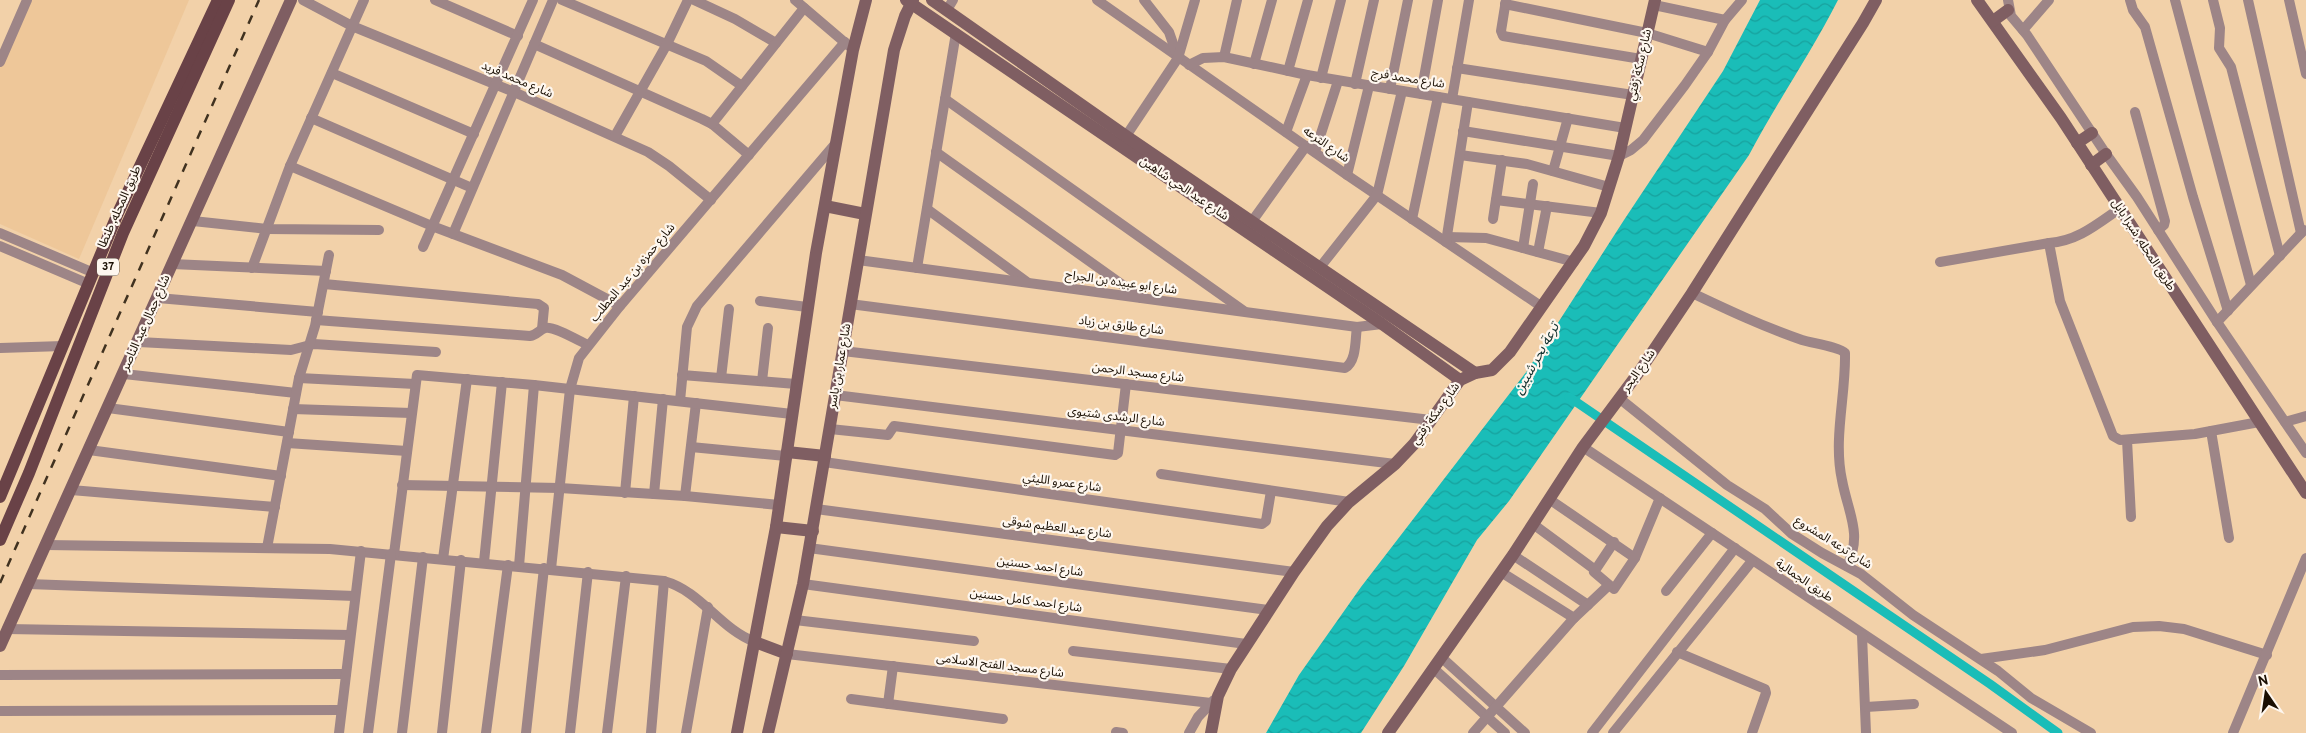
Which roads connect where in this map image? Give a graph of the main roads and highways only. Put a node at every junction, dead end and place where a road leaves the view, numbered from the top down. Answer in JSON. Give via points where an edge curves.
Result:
{"nodes":[{"id":1,"x":218,"y":0,"type":"edge"},
{"id":2,"x":229,"y":0,"type":"edge"},
{"id":3,"x":49,"y":380,"type":"junction"},
{"id":4,"x":63,"y":385,"type":"junction"},
{"id":5,"x":10,"y":473,"type":"junction"},
{"id":6,"x":29,"y":473,"type":"junction"},
{"id":7,"x":0,"y":497,"type":"edge"},
{"id":8,"x":0,"y":540,"type":"edge"}],
"edges":[{"from":1,"to":3,"type":"main road","name":"طريق المحله, طنطا","number":"37","via":[[118,213]]},
{"from":2,"to":4,"type":"main road","name":"طريق المحله, طنطا","number":"37","via":[[122,232]]},
{"from":3,"to":4,"type":"main road"},
{"from":3,"to":5,"type":"main road","name":"طريق المحله, طنطا","number":"37"},
{"from":4,"to":6,"type":"main road","name":"طريق المحله, طنطا","number":"37"},
{"from":5,"to":6,"type":"main road"},
{"from":5,"to":7,"type":"main road","name":"طريق المحله, طنطا","number":"37"},
{"from":6,"to":8,"type":"main road","name":"طريق المحله, طنطا","number":"37"}]}
